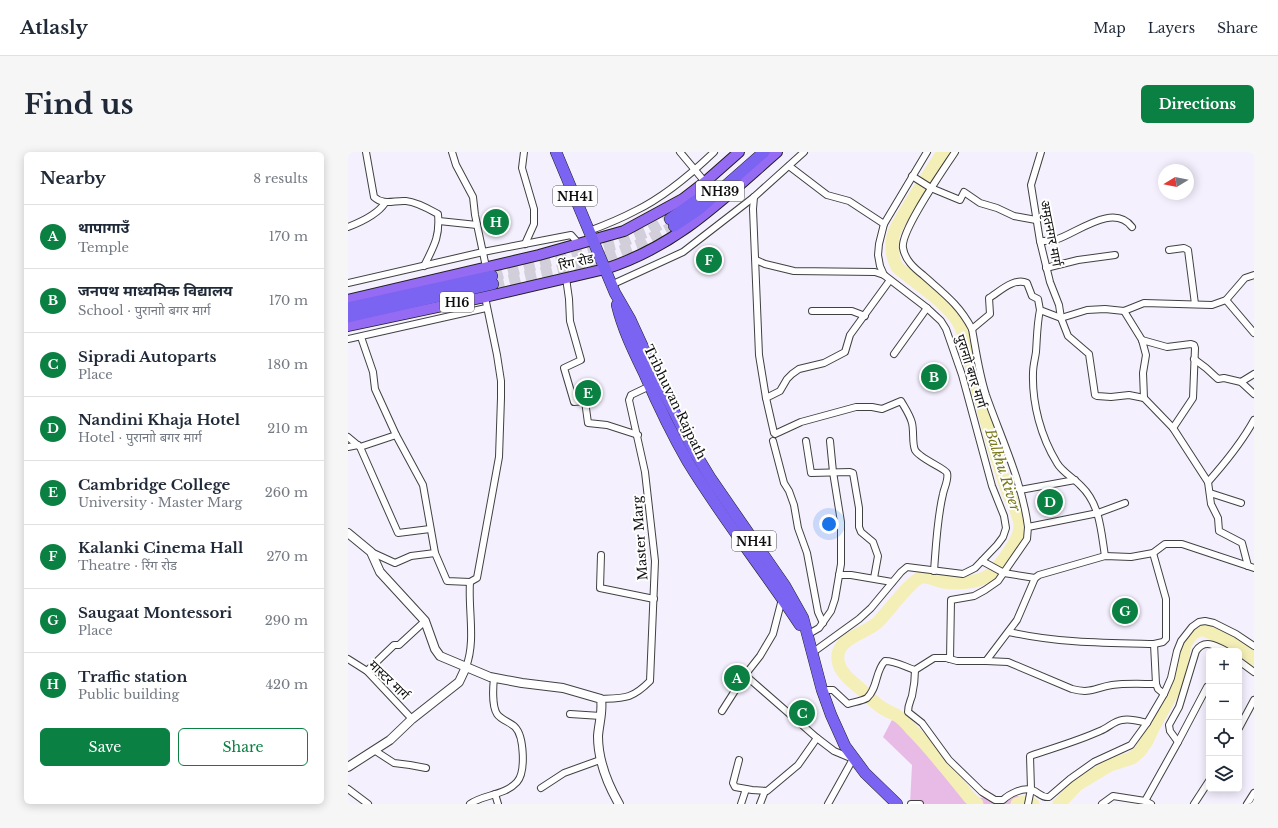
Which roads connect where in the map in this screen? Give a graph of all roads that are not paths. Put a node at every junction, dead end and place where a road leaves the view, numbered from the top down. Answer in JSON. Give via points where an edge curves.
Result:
{"nodes":[{"id":1,"x":366,"y":152,"type":"edge"},
{"id":2,"x":452,"y":152,"type":"edge"},
{"id":3,"x":524,"y":152,"type":"edge"},
{"id":4,"x":556,"y":152,"type":"edge"},
{"id":5,"x":680,"y":152,"type":"edge"},
{"id":6,"x":714,"y":152,"type":"edge"},
{"id":7,"x":739,"y":152,"type":"edge"},
{"id":8,"x":753,"y":152,"type":"edge"},
{"id":9,"x":764,"y":152,"type":"edge"},
{"id":10,"x":777,"y":152,"type":"edge"},
{"id":11,"x":804,"y":152,"type":"edge"},
{"id":12,"x":927,"y":152,"type":"edge"},
{"id":13,"x":955,"y":152,"type":"edge"},
{"id":14,"x":1041,"y":152,"type":"edge"},
{"id":15,"x":789,"y":166,"type":"junction"},
{"id":16,"x":695,"y":170,"type":"junction"},
{"id":17,"x":914,"y":177,"type":"junction"},
{"id":18,"x":705,"y":182,"type":"junction"},
{"id":19,"x":930,"y":188,"type":"junction"},
{"id":20,"x":754,"y":197,"type":"junction"},
{"id":21,"x":385,"y":203,"type":"junction"},
{"id":22,"x":1036,"y":220,"type":"junction"},
{"id":23,"x":439,"y":221,"type":"junction"},
{"id":24,"x":884,"y":224,"type":"junction"},
{"id":25,"x":477,"y":225,"type":"junction"},
{"id":26,"x":348,"y":227,"type":"edge"},
{"id":27,"x":1132,"y":227,"type":"dead end"},
{"id":28,"x":591,"y":236,"type":"junction"},
{"id":29,"x":1040,"y":241,"type":"junction"},
{"id":30,"x":525,"y":244,"type":"junction"},
{"id":31,"x":579,"y":244,"type":"junction"},
{"id":32,"x":1169,"y":250,"type":"dead end"},
{"id":33,"x":483,"y":252,"type":"junction"},
{"id":34,"x":1115,"y":255,"type":"dead end"},
{"id":35,"x":756,"y":260,"type":"junction"},
{"id":36,"x":424,"y":266,"type":"junction"},
{"id":37,"x":486,"y":267,"type":"junction"},
{"id":38,"x":1046,"y":268,"type":"junction"},
{"id":39,"x":605,"y":269,"type":"junction"},
{"id":40,"x":884,"y":275,"type":"junction"},
{"id":41,"x":1254,"y":275,"type":"edge"},
{"id":42,"x":566,"y":278,"type":"junction"},
{"id":43,"x":890,"y":280,"type":"junction"},
{"id":44,"x":348,"y":283,"type":"edge"},
{"id":45,"x":613,"y":289,"type":"junction"},
{"id":46,"x":485,"y":296,"type":"junction"},
{"id":47,"x":348,"y":300,"type":"edge"},
{"id":48,"x":1226,"y":300,"type":"junction"},
{"id":49,"x":1195,"y":304,"type":"junction"},
{"id":50,"x":348,"y":308,"type":"edge"},
{"id":51,"x":486,"y":308,"type":"junction"},
{"id":52,"x":927,"y":308,"type":"junction"},
{"id":53,"x":1040,"y":310,"type":"junction"},
{"id":54,"x":812,"y":311,"type":"dead end"},
{"id":55,"x":1124,"y":311,"type":"junction"},
{"id":56,"x":348,"y":316,"type":"edge"},
{"id":57,"x":865,"y":316,"type":"junction"},
{"id":58,"x":1061,"y":318,"type":"junction"},
{"id":59,"x":348,"y":326,"type":"edge"},
{"id":60,"x":972,"y":328,"type":"junction"},
{"id":61,"x":1254,"y":334,"type":"edge"},
{"id":62,"x":361,"y":337,"type":"junction"},
{"id":63,"x":348,"y":339,"type":"edge"},
{"id":64,"x":1142,"y":340,"type":"junction"},
{"id":65,"x":894,"y":354,"type":"dead end"},
{"id":66,"x":1194,"y":360,"type":"junction"},
{"id":67,"x":1254,"y":374,"type":"edge"},
{"id":68,"x":1242,"y":382,"type":"junction"},
{"id":69,"x":654,"y":384,"type":"junction"},
{"id":70,"x":1254,"y":394,"type":"edge"},
{"id":71,"x":766,"y":398,"type":"junction"},
{"id":72,"x":1144,"y":398,"type":"junction"},
{"id":73,"x":1254,"y":420,"type":"edge"},
{"id":74,"x":1173,"y":428,"type":"junction"},
{"id":75,"x":396,"y":435,"type":"junction"},
{"id":76,"x":638,"y":435,"type":"junction"},
{"id":77,"x":348,"y":437,"type":"edge"},
{"id":78,"x":773,"y":441,"type":"dead end"},
{"id":79,"x":806,"y":441,"type":"dead end"},
{"id":80,"x":830,"y":441,"type":"dead end"},
{"id":81,"x":359,"y":446,"type":"junction"},
{"id":82,"x":348,"y":447,"type":"edge"},
{"id":83,"x":833,"y":472,"type":"junction"},
{"id":84,"x":1075,"y":480,"type":"junction"},
{"id":85,"x":1208,"y":482,"type":"junction"},
{"id":86,"x":1020,"y":490,"type":"junction"},
{"id":87,"x":1210,"y":493,"type":"junction"},
{"id":88,"x":1125,"y":503,"type":"dead end"},
{"id":89,"x":1240,"y":503,"type":"dead end"},
{"id":90,"x":1098,"y":513,"type":"junction"},
{"id":91,"x":1028,"y":527,"type":"junction"},
{"id":92,"x":430,"y":529,"type":"junction"},
{"id":93,"x":348,"y":534,"type":"edge"},
{"id":94,"x":371,"y":552,"type":"junction"},
{"id":95,"x":435,"y":553,"type":"junction"},
{"id":96,"x":1153,"y":553,"type":"junction"},
{"id":97,"x":601,"y":555,"type":"dead end"},
{"id":98,"x":1105,"y":556,"type":"junction"},
{"id":99,"x":984,"y":562,"type":"junction"},
{"id":100,"x":1251,"y":567,"type":"edge"},
{"id":101,"x":934,"y":571,"type":"junction"},
{"id":102,"x":1002,"y":571,"type":"junction"},
{"id":103,"x":839,"y":575,"type":"junction"},
{"id":104,"x":874,"y":578,"type":"junction"},
{"id":105,"x":1035,"y":578,"type":"junction"},
{"id":106,"x":470,"y":582,"type":"junction"},
{"id":107,"x":892,"y":582,"type":"junction"},
{"id":108,"x":654,"y":598,"type":"junction"},
{"id":109,"x":782,"y":599,"type":"junction"},
{"id":110,"x":425,"y":621,"type":"junction"},
{"id":111,"x":823,"y":623,"type":"junction"},
{"id":112,"x":1009,"y":632,"type":"junction"},
{"id":113,"x":807,"y":635,"type":"junction"},
{"id":114,"x":1154,"y":644,"type":"junction"},
{"id":115,"x":1254,"y":646,"type":"edge"},
{"id":116,"x":1220,"y":648,"type":"edge"},
{"id":117,"x":812,"y":653,"type":"junction"},
{"id":118,"x":348,"y":659,"type":"edge"},
{"id":119,"x":950,"y":659,"type":"junction"},
{"id":120,"x":986,"y":661,"type":"junction"},
{"id":121,"x":1242,"y":663,"type":"edge"},
{"id":122,"x":466,"y":668,"type":"junction"},
{"id":123,"x":915,"y":670,"type":"junction"},
{"id":124,"x":367,"y":671,"type":"junction"},
{"id":125,"x":1254,"y":672,"type":"edge"},
{"id":126,"x":745,"y":675,"type":"junction"},
{"id":127,"x":494,"y":678,"type":"junction"},
{"id":128,"x":1156,"y":684,"type":"junction"},
{"id":129,"x":1206,"y":687,"type":"dead end"},
{"id":130,"x":822,"y":690,"type":"junction"},
{"id":131,"x":1164,"y":694,"type":"junction"},
{"id":132,"x":601,"y":699,"type":"junction"},
{"id":133,"x":1254,"y":700,"type":"edge"},
{"id":134,"x":722,"y":711,"type":"dead end"},
{"id":135,"x":570,"y":714,"type":"dead end"},
{"id":136,"x":600,"y":716,"type":"junction"},
{"id":137,"x":412,"y":719,"type":"junction"},
{"id":138,"x":1242,"y":722,"type":"edge"},
{"id":139,"x":1147,"y":723,"type":"junction"},
{"id":140,"x":817,"y":738,"type":"junction"},
{"id":141,"x":1178,"y":742,"type":"junction"},
{"id":142,"x":374,"y":750,"type":"junction"},
{"id":143,"x":853,"y":759,"type":"junction"},
{"id":144,"x":600,"y":760,"type":"junction"},
{"id":145,"x":739,"y":760,"type":"dead end"},
{"id":146,"x":348,"y":767,"type":"edge"},
{"id":147,"x":426,"y":768,"type":"dead end"},
{"id":148,"x":1206,"y":786,"type":"edge"},
{"id":149,"x":541,"y":788,"type":"dead end"},
{"id":150,"x":348,"y":789,"type":"edge"},
{"id":151,"x":746,"y":789,"type":"junction"},
{"id":152,"x":765,"y":791,"type":"junction"},
{"id":153,"x":1031,"y":792,"type":"junction"},
{"id":154,"x":1254,"y":792,"type":"edge"},
{"id":155,"x":495,"y":794,"type":"junction"},
{"id":156,"x":1145,"y":801,"type":"junction"},
{"id":157,"x":368,"y":804,"type":"edge"},
{"id":158,"x":470,"y":804,"type":"edge"},
{"id":159,"x":498,"y":804,"type":"edge"},
{"id":160,"x":619,"y":804,"type":"edge"},
{"id":161,"x":741,"y":804,"type":"edge"},
{"id":162,"x":760,"y":804,"type":"edge"},
{"id":163,"x":828,"y":804,"type":"edge"},
{"id":164,"x":897,"y":804,"type":"edge"},
{"id":165,"x":911,"y":804,"type":"edge"},
{"id":166,"x":920,"y":804,"type":"edge"},
{"id":167,"x":1028,"y":804,"type":"edge"},
{"id":168,"x":1102,"y":804,"type":"edge"},
{"id":169,"x":1151,"y":804,"type":"edge"},
{"id":170,"x":1194,"y":804,"type":"edge"},
{"id":171,"x":1247,"y":804,"type":"edge"}],
"edges":[{"from":1,"to":21,"type":"street","via":[[374,196]]},
{"from":2,"to":25,"type":"street","via":[[472,197]]},
{"from":3,"to":30,"type":"street","via":[[522,168],[534,209],[534,224]]},
{"from":4,"to":28,"type":"highway","number":"NH41"},
{"from":5,"to":16,"type":"street"},
{"from":6,"to":16,"type":"street"},
{"from":7,"to":18,"type":"main road"},
{"from":8,"to":9,"type":"highway","number":"NH39","via":[[672,223],[698,210]]},
{"from":10,"to":39,"type":"main road","name":"रिंग रोड","number":"H16","via":[[715,207],[679,234],[621,264]]},
{"from":11,"to":15,"type":"street"},
{"from":12,"to":17,"type":"street"},
{"from":13,"to":19,"type":"street"},
{"from":14,"to":22,"type":"street","name":"अमृतनगर मार्ग","via":[[1031,185]]},
{"from":15,"to":20,"type":"street"},
{"from":15,"to":24,"type":"street","via":[[827,195],[849,201]]},
{"from":16,"to":18,"type":"street"},
{"from":16,"to":28,"type":"street","via":[[663,194]]},
{"from":17,"to":19,"type":"street"},
{"from":17,"to":24,"type":"street"},
{"from":18,"to":28,"type":"main road","via":[[683,199],[624,231]]},
{"from":19,"to":22,"type":"street","via":[[960,200],[964,192],[980,203],[1014,216]]},
{"from":19,"to":60,"type":"street","via":[[905,236],[903,248],[914,268],[952,301]]},
{"from":20,"to":35,"type":"street"},
{"from":20,"to":45,"type":"street","via":[[683,252]]},
{"from":21,"to":23,"type":"street","via":[[407,201],[438,214]]},
{"from":21,"to":26,"type":"street","via":[[361,222]]},
{"from":22,"to":29,"type":"street","name":"अमृतनगर मार्ग"},
{"from":23,"to":25,"type":"street"},
{"from":23,"to":36,"type":"street","via":[[436,242]]},
{"from":24,"to":40,"type":"street","via":[[878,255]]},
{"from":25,"to":33,"type":"street"},
{"from":27,"to":29,"type":"street","via":[[1117,218],[1095,220],[1055,240]]},
{"from":28,"to":31,"type":"main road"},
{"from":28,"to":39,"type":"highway","number":"NH41"},
{"from":29,"to":38,"type":"street","name":"अमृतनगर मार्ग"},
{"from":30,"to":31,"type":"street","via":[[571,235]]},
{"from":30,"to":33,"type":"street"},
{"from":31,"to":37,"type":"main road"},
{"from":32,"to":49,"type":"street","via":[[1188,250]]},
{"from":33,"to":36,"type":"street"},
{"from":33,"to":37,"type":"street"},
{"from":34,"to":38,"type":"street"},
{"from":35,"to":40,"type":"street","via":[[794,271],[875,272]]},
{"from":35,"to":71,"type":"street","via":[[759,355]]},
{"from":36,"to":44,"type":"street"},
{"from":37,"to":47,"type":"main road"},
{"from":38,"to":58,"type":"street","name":"अमृतनगर मार्ग"},
{"from":39,"to":42,"type":"main road","name":"रिंग रोड","number":"H16"},
{"from":39,"to":45,"type":"highway","name":"Tribhuvan Rajpath","number":"NH41"},
{"from":40,"to":43,"type":"street","name":"पुरानाो बगर मार्ग"},
{"from":41,"to":48,"type":"street","via":[[1245,278]]},
{"from":42,"to":46,"type":"main road","name":"रिंग रोड","number":"H16"},
{"from":42,"to":76,"type":"street","via":[[570,320],[582,360],[564,368],[574,402],[585,401],[588,423],[607,425]]},
{"from":43,"to":52,"type":"street","name":"पुरानाो बगर मार्ग"},
{"from":43,"to":57,"type":"street"},
{"from":45,"to":69,"type":"highway","name":"Tribhuvan Rajpath","number":"NH41","via":[[630,319]]},
{"from":46,"to":51,"type":"street"},
{"from":46,"to":59,"type":"main road","name":"रिंग रोड","number":"H16"},
{"from":48,"to":49,"type":"street","via":[[1212,305]]},
{"from":48,"to":61,"type":"street"},
{"from":49,"to":55,"type":"street","via":[[1144,303]]},
{"from":50,"to":56,"type":"highway","via":[[493,280]]},
{"from":51,"to":62,"type":"street"},
{"from":51,"to":106,"type":"street","via":[[501,381],[499,457],[477,578]]},
{"from":52,"to":65,"type":"street"},
{"from":52,"to":99,"type":"street","name":"पुरानाो बगर मार्ग","via":[[941,321],[950,339],[992,486],[1006,524],[1006,532]]},
{"from":53,"to":58,"type":"street"},
{"from":53,"to":60,"type":"street","via":[[1038,299],[1032,296],[1027,283],[1011,284],[989,298],[990,314]]},
{"from":53,"to":84,"type":"street","via":[[1033,372],[1034,399],[1042,432],[1052,455],[1058,465]]},
{"from":54,"to":57,"type":"street","via":[[852,311]]},
{"from":55,"to":58,"type":"street","via":[[1087,310]]},
{"from":55,"to":64,"type":"street"},
{"from":57,"to":71,"type":"street","via":[[850,335],[845,352],[824,363],[792,374],[780,391]]},
{"from":58,"to":72,"type":"street","name":"अमृतनगर मार्ग","via":[[1068,336],[1089,354],[1094,395],[1129,395]]},
{"from":60,"to":86,"type":"street","via":[[986,394]]},
{"from":62,"to":63,"type":"street"},
{"from":62,"to":75,"type":"street","via":[[372,372],[374,388]]},
{"from":64,"to":66,"type":"street","via":[[1167,346],[1194,345]]},
{"from":64,"to":72,"type":"street","via":[[1146,355],[1143,373]]},
{"from":66,"to":68,"type":"street","via":[[1218,378]]},
{"from":66,"to":74,"type":"street","via":[[1193,398]]},
{"from":67,"to":68,"type":"street"},
{"from":68,"to":70,"type":"street"},
{"from":69,"to":76,"type":"street","name":"Master Marg","via":[[629,398]]},
{"from":69,"to":109,"type":"highway","name":"Tribhuvan Rajpath","number":"NH41","via":[[676,440],[688,462]]},
{"from":69,"to":113,"type":"highway","name":"Tribhuvan Rajpath","number":"NH41","via":[[697,456],[797,606]]},
{"from":71,"to":101,"type":"street","via":[[776,434],[801,422],[856,407],[882,409],[900,401],[911,420],[916,452],[947,473],[937,533]]},
{"from":72,"to":74,"type":"street"},
{"from":73,"to":85,"type":"street","via":[[1222,467]]},
{"from":74,"to":85,"type":"street"},
{"from":75,"to":81,"type":"street"},
{"from":75,"to":92,"type":"street","via":[[423,485]]},
{"from":76,"to":108,"type":"street","name":"Master Marg","via":[[655,560]]},
{"from":77,"to":81,"type":"street"},
{"from":78,"to":111,"type":"street","via":[[784,483],[790,490],[798,528],[807,553],[818,612]]},
{"from":79,"to":83,"type":"street","via":[[811,473]]},
{"from":80,"to":83,"type":"street"},
{"from":81,"to":82,"type":"street"},
{"from":81,"to":92,"type":"street","via":[[398,533]]},
{"from":83,"to":103,"type":"street","via":[[841,522]]},
{"from":83,"to":104,"type":"street","via":[[853,473],[859,508],[859,528],[873,542],[878,556]]},
{"from":84,"to":86,"type":"street"},
{"from":84,"to":90,"type":"street","via":[[1090,496]]},
{"from":85,"to":87,"type":"street"},
{"from":86,"to":91,"type":"street"},
{"from":87,"to":89,"type":"street"},
{"from":87,"to":100,"type":"street","via":[[1211,504],[1218,518],[1219,531],[1242,543]]},
{"from":88,"to":90,"type":"street"},
{"from":90,"to":91,"type":"street"},
{"from":90,"to":98,"type":"street"},
{"from":91,"to":102,"type":"street","via":[[1027,539]]},
{"from":92,"to":95,"type":"street"},
{"from":93,"to":94,"type":"street"},
{"from":94,"to":95,"type":"street","via":[[395,563],[411,556]]},
{"from":94,"to":110,"type":"street","via":[[380,572]]},
{"from":95,"to":106,"type":"street","via":[[447,581]]},
{"from":96,"to":98,"type":"street","via":[[1132,557]]},
{"from":96,"to":100,"type":"street","via":[[1165,544],[1182,544]]},
{"from":96,"to":114,"type":"street","via":[[1166,599],[1167,624],[1166,639]]},
{"from":97,"to":108,"type":"street","via":[[600,588]]},
{"from":98,"to":105,"type":"street"},
{"from":99,"to":101,"type":"street","name":"पुरानाो बगर मार्ग","via":[[963,574]]},
{"from":99,"to":102,"type":"street"},
{"from":101,"to":107,"type":"street","name":"पुरानाो बगर मार्ग","via":[[907,567]]},
{"from":102,"to":105,"type":"street"},
{"from":102,"to":119,"type":"street","via":[[998,581],[974,596],[951,600]]},
{"from":103,"to":104,"type":"street"},
{"from":103,"to":111,"type":"street","via":[[831,611]]},
{"from":104,"to":107,"type":"street"},
{"from":105,"to":112,"type":"street","via":[[1017,620]]},
{"from":106,"to":122,"type":"street","via":[[471,637]]},
{"from":107,"to":117,"type":"street","name":"पुरानाो बगर मार्ग","via":[[859,619]]},
{"from":108,"to":132,"type":"street","name":"Master Marg","via":[[650,681],[641,690],[626,698]]},
{"from":109,"to":113,"type":"highway","name":"Tribhuvan Rajpath","number":"NH41"},
{"from":109,"to":126,"type":"street","via":[[773,634]]},
{"from":110,"to":122,"type":"street","via":[[440,656]]},
{"from":110,"to":124,"type":"street","via":[[399,645],[394,645]]},
{"from":111,"to":113,"type":"street"},
{"from":112,"to":114,"type":"street","via":[[1056,640]]},
{"from":112,"to":120,"type":"street"},
{"from":113,"to":117,"type":"highway","name":"Tribhuvan Rajpath","number":"NH41"},
{"from":114,"to":128,"type":"street"},
{"from":115,"to":131,"type":"street","via":[[1214,623],[1199,622],[1181,641]]},
{"from":116,"to":141,"type":"street","via":[[1209,643],[1202,644],[1196,651],[1179,707],[1170,725],[1170,731]]},
{"from":117,"to":130,"type":"highway","name":"Tribhuvan Rajpath","number":"NH41"},
{"from":118,"to":124,"type":"street","name":"मास्टर मार्ग"},
{"from":119,"to":120,"type":"street"},
{"from":119,"to":123,"type":"street","via":[[934,658]]},
{"from":120,"to":128,"type":"street","via":[[1008,662],[1083,692],[1112,685]]},
{"from":121,"to":125,"type":"street"},
{"from":122,"to":127,"type":"street"},
{"from":122,"to":137,"type":"street","via":[[460,682]]},
{"from":123,"to":130,"type":"street","via":[[892,661],[885,661],[881,665],[873,690],[866,698],[848,704],[833,690]]},
{"from":123,"to":153,"type":"street","via":[[908,712],[922,723],[949,760],[982,792],[995,800],[1003,800],[1008,794],[1027,789]]},
{"from":124,"to":137,"type":"street","name":"मास्टर मार्ग"},
{"from":126,"to":134,"type":"street"},
{"from":126,"to":140,"type":"street"},
{"from":127,"to":132,"type":"street","via":[[564,688]]},
{"from":127,"to":155,"type":"street","via":[[492,692],[496,711],[520,734],[523,766],[517,782]]},
{"from":128,"to":131,"type":"street"},
{"from":129,"to":141,"type":"street"},
{"from":130,"to":143,"type":"highway","name":"Tribhuvan Rajpath","number":"NH41","via":[[838,732]]},
{"from":131,"to":139,"type":"street"},
{"from":132,"to":136,"type":"street"},
{"from":133,"to":138,"type":"street"},
{"from":135,"to":136,"type":"street"},
{"from":136,"to":144,"type":"street"},
{"from":137,"to":142,"type":"street","via":[[390,740]]},
{"from":139,"to":153,"type":"street","via":[[1131,745],[1094,762],[1049,796]]},
{"from":139,"to":153,"type":"street","via":[[1122,720],[1082,739],[1030,756]]},
{"from":140,"to":143,"type":"street"},
{"from":140,"to":152,"type":"street","via":[[798,765]]},
{"from":141,"to":156,"type":"street"},
{"from":142,"to":146,"type":"street"},
{"from":142,"to":147,"type":"street","via":[[394,763]]},
{"from":143,"to":163,"type":"street"},
{"from":143,"to":164,"type":"highway","name":"Tribhuvan Rajpath","number":"NH41"},
{"from":144,"to":149,"type":"street","via":[[564,773]]},
{"from":144,"to":160,"type":"street"},
{"from":145,"to":151,"type":"street","via":[[733,785]]},
{"from":148,"to":170,"type":"street"},
{"from":150,"to":157,"type":"street"},
{"from":151,"to":152,"type":"street"},
{"from":151,"to":161,"type":"street"},
{"from":152,"to":162,"type":"street"},
{"from":153,"to":167,"type":"street"},
{"from":154,"to":171,"type":"street"},
{"from":155,"to":158,"type":"street"},
{"from":155,"to":159,"type":"street"},
{"from":156,"to":168,"type":"street","via":[[1113,796]]},
{"from":156,"to":169,"type":"street"},
{"from":165,"to":166,"type":"street"}]}
